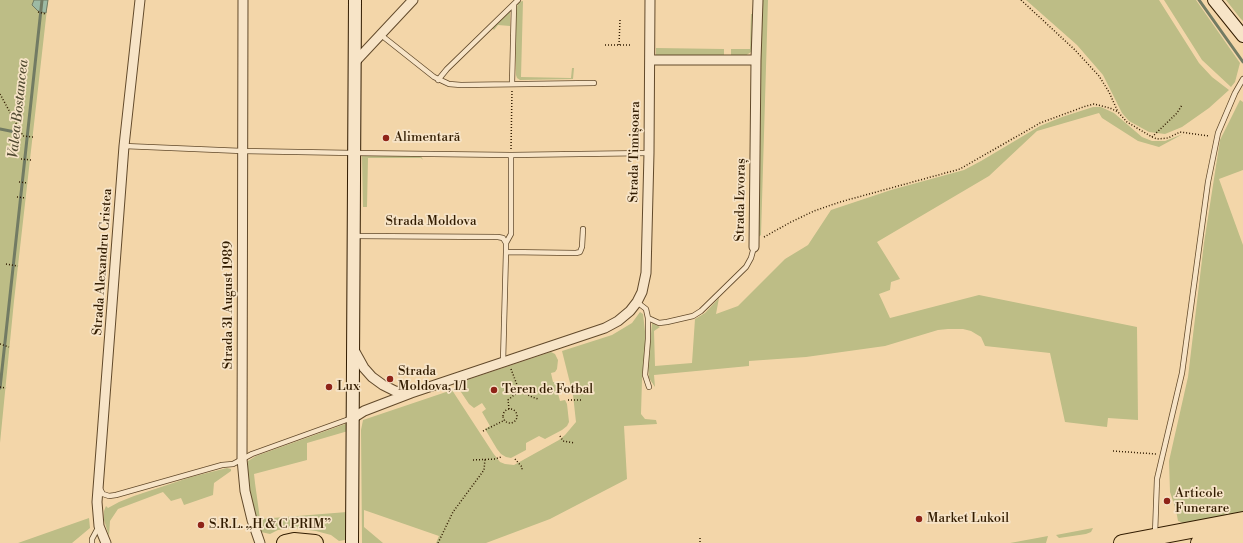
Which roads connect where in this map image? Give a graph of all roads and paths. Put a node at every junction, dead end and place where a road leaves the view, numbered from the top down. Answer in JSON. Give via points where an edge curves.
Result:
{"nodes":[{"id":1,"x":140,"y":0,"type":"edge"},
{"id":2,"x":243,"y":0,"type":"edge"},
{"id":3,"x":355,"y":0,"type":"edge"},
{"id":4,"x":413,"y":0,"type":"edge"},
{"id":5,"x":650,"y":0,"type":"edge"},
{"id":6,"x":758,"y":0,"type":"edge"},
{"id":7,"x":1021,"y":0,"type":"edge"},
{"id":8,"x":1214,"y":0,"type":"edge"},
{"id":9,"x":516,"y":2,"type":"edge"},
{"id":10,"x":38,"y":12,"type":"dead end"},
{"id":11,"x":46,"y":14,"type":"dead end"},
{"id":12,"x":620,"y":20,"type":"dead end"},
{"id":13,"x":381,"y":35,"type":"junction"},
{"id":14,"x":1243,"y":36,"type":"edge"},
{"id":15,"x":605,"y":45,"type":"dead end"},
{"id":16,"x":619,"y":45,"type":"junction"},
{"id":17,"x":632,"y":45,"type":"dead end"},
{"id":18,"x":650,"y":60,"type":"junction"},
{"id":19,"x":756,"y":60,"type":"junction"},
{"id":20,"x":355,"y":62,"type":"junction"},
{"id":21,"x":438,"y":80,"type":"junction"},
{"id":22,"x":1243,"y":80,"type":"edge"},
{"id":23,"x":594,"y":83,"type":"dead end"},
{"id":24,"x":512,"y":84,"type":"junction"},
{"id":25,"x":0,"y":94,"type":"edge"},
{"id":26,"x":1182,"y":105,"type":"dead end"},
{"id":27,"x":1118,"y":112,"type":"junction"},
{"id":28,"x":1209,"y":136,"type":"dead end"},
{"id":29,"x":33,"y":137,"type":"dead end"},
{"id":30,"x":1152,"y":137,"type":"junction"},
{"id":31,"x":124,"y":146,"type":"junction"},
{"id":32,"x":242,"y":151,"type":"junction"},
{"id":33,"x":354,"y":153,"type":"junction"},
{"id":34,"x":649,"y":153,"type":"junction"},
{"id":35,"x":510,"y":155,"type":"junction"},
{"id":36,"x":21,"y":159,"type":"dead end"},
{"id":37,"x":31,"y":160,"type":"dead end"},
{"id":38,"x":19,"y":182,"type":"dead end"},
{"id":39,"x":28,"y":183,"type":"dead end"},
{"id":40,"x":17,"y":197,"type":"dead end"},
{"id":41,"x":26,"y":198,"type":"dead end"},
{"id":42,"x":583,"y":229,"type":"dead end"},
{"id":43,"x":354,"y":236,"type":"junction"},
{"id":44,"x":506,"y":243,"type":"junction"},
{"id":45,"x":754,"y":247,"type":"junction"},
{"id":46,"x":506,"y":252,"type":"junction"},
{"id":47,"x":6,"y":264,"type":"dead end"},
{"id":48,"x":18,"y":266,"type":"dead end"},
{"id":49,"x":637,"y":302,"type":"junction"},
{"id":50,"x":648,"y":318,"type":"junction"},
{"id":51,"x":0,"y":344,"type":"edge"},
{"id":52,"x":10,"y":347,"type":"dead end"},
{"id":53,"x":352,"y":348,"type":"junction"},
{"id":54,"x":507,"y":365,"type":"junction"},
{"id":55,"x":0,"y":387,"type":"edge"},
{"id":56,"x":649,"y":387,"type":"dead end"},
{"id":57,"x":6,"y":388,"type":"dead end"},
{"id":58,"x":522,"y":392,"type":"junction"},
{"id":59,"x":412,"y":393,"type":"junction"},
{"id":60,"x":538,"y":398,"type":"dead end"},
{"id":61,"x":568,"y":400,"type":"dead end"},
{"id":62,"x":583,"y":400,"type":"dead end"},
{"id":63,"x":509,"y":409,"type":"junction"},
{"id":64,"x":353,"y":418,"type":"junction"},
{"id":65,"x":505,"y":420,"type":"junction"},
{"id":66,"x":483,"y":431,"type":"dead end"},
{"id":67,"x":560,"y":436,"type":"dead end"},
{"id":68,"x":575,"y":443,"type":"dead end"},
{"id":69,"x":1113,"y":451,"type":"dead end"},
{"id":70,"x":1164,"y":454,"type":"junction"},
{"id":71,"x":501,"y":457,"type":"dead end"},
{"id":72,"x":242,"y":459,"type":"junction"},
{"id":73,"x":515,"y":459,"type":"dead end"},
{"id":74,"x":473,"y":460,"type":"dead end"},
{"id":75,"x":485,"y":460,"type":"junction"},
{"id":76,"x":522,"y":470,"type":"dead end"},
{"id":77,"x":99,"y":488,"type":"junction"},
{"id":78,"x":1243,"y":520,"type":"edge"},
{"id":79,"x":99,"y":526,"type":"junction"},
{"id":80,"x":1243,"y":534,"type":"edge"},
{"id":81,"x":1155,"y":537,"type":"junction"},
{"id":82,"x":700,"y":538,"type":"dead end"},
{"id":83,"x":92,"y":543,"type":"edge"},
{"id":84,"x":106,"y":543,"type":"edge"},
{"id":85,"x":260,"y":543,"type":"edge"},
{"id":86,"x":285,"y":543,"type":"edge"},
{"id":87,"x":315,"y":543,"type":"edge"},
{"id":88,"x":352,"y":543,"type":"edge"},
{"id":89,"x":438,"y":543,"type":"edge"},
{"id":90,"x":700,"y":543,"type":"edge"},
{"id":91,"x":1122,"y":543,"type":"edge"},
{"id":92,"x":1199,"y":543,"type":"edge"}],
"edges":[{"from":1,"to":31,"type":"street","name":"Strada Alexandru Cristea"},
{"from":2,"to":32,"type":"street","name":"Strada 31 August 1989"},
{"from":3,"to":20,"type":"street"},
{"from":4,"to":13,"type":"street"},
{"from":5,"to":18,"type":"street","name":"Strada Timișoara"},
{"from":6,"to":19,"type":"street","name":"Strada Izvoraș"},
{"from":7,"to":27,"type":"path","via":[[1076,50],[1100,76]]},
{"from":8,"to":14,"type":"street"},
{"from":9,"to":21,"type":"lane"},
{"from":9,"to":24,"type":"lane"},
{"from":10,"to":11,"type":"path"},
{"from":12,"to":16,"type":"path"},
{"from":13,"to":20,"type":"street"},
{"from":13,"to":21,"type":"lane"},
{"from":15,"to":16,"type":"path"},
{"from":16,"to":17,"type":"path"},
{"from":18,"to":19,"type":"street"},
{"from":18,"to":34,"type":"street","name":"Strada Timișoara"},
{"from":19,"to":45,"type":"street","name":"Strada Izvoraș"},
{"from":20,"to":33,"type":"street"},
{"from":21,"to":24,"type":"lane","via":[[461,85]]},
{"from":22,"to":70,"type":"lane","via":[[1218,133],[1208,182],[1182,372]]},
{"from":23,"to":24,"type":"lane"},
{"from":24,"to":35,"type":"path"},
{"from":25,"to":29,"type":"path","via":[[23,136]]},
{"from":26,"to":30,"type":"path"},
{"from":27,"to":30,"type":"path","via":[[1128,122]]},
{"from":27,"to":45,"type":"path","via":[[1103,105],[1086,106],[1040,123],[960,169],[814,211],[763,237]]},
{"from":28,"to":30,"type":"path","via":[[1180,132],[1162,138]]},
{"from":31,"to":32,"type":"lane"},
{"from":31,"to":77,"type":"street","name":"Strada Alexandru Cristea"},
{"from":32,"to":33,"type":"lane"},
{"from":32,"to":72,"type":"street","name":"Strada 31 August 1989"},
{"from":33,"to":35,"type":"lane"},
{"from":33,"to":43,"type":"street"},
{"from":34,"to":35,"type":"lane"},
{"from":34,"to":49,"type":"street","name":"Strada Timișoara","via":[[646,273]]},
{"from":35,"to":44,"type":"lane","via":[[511,234]]},
{"from":36,"to":37,"type":"path"},
{"from":38,"to":39,"type":"path"},
{"from":40,"to":41,"type":"path"},
{"from":42,"to":46,"type":"lane","via":[[580,252]]},
{"from":43,"to":44,"type":"lane","name":"Strada Moldova","via":[[498,237],[503,238]]},
{"from":43,"to":53,"type":"street"},
{"from":44,"to":46,"type":"lane"},
{"from":45,"to":50,"type":"lane","name":"Strada Izvoraș","via":[[746,267],[701,311],[693,316],[667,322],[659,323]]},
{"from":46,"to":54,"type":"lane"},
{"from":47,"to":48,"type":"path"},
{"from":49,"to":50,"type":"lane","via":[[646,309]]},
{"from":49,"to":54,"type":"street","via":[[618,321],[605,328]]},
{"from":50,"to":56,"type":"lane","via":[[645,375]]},
{"from":51,"to":52,"type":"path"},
{"from":53,"to":59,"type":"street","via":[[372,377],[395,391]]},
{"from":53,"to":64,"type":"street"},
{"from":54,"to":58,"type":"path"},
{"from":54,"to":59,"type":"street"},
{"from":55,"to":57,"type":"path"},
{"from":58,"to":60,"type":"path"},
{"from":58,"to":63,"type":"path","via":[[508,400]]},
{"from":59,"to":64,"type":"street","via":[[364,411]]},
{"from":61,"to":62,"type":"path"},
{"from":63,"to":65,"type":"path","via":[[503,414]]},
{"from":63,"to":65,"type":"path","via":[[517,413],[517,420],[511,423]]},
{"from":64,"to":72,"type":"lane"},
{"from":64,"to":88,"type":"street"},
{"from":65,"to":66,"type":"path"},
{"from":67,"to":68,"type":"path","via":[[563,441]]},
{"from":69,"to":70,"type":"path"},
{"from":70,"to":81,"type":"lane","via":[[1157,479]]},
{"from":71,"to":75,"type":"path"},
{"from":72,"to":77,"type":"lane","via":[[233,464],[116,495],[103,494]]},
{"from":72,"to":85,"type":"street","name":"Strada 31 August 1989","via":[[244,490]]},
{"from":73,"to":76,"type":"path"},
{"from":74,"to":75,"type":"path"},
{"from":75,"to":89,"type":"path","via":[[484,470],[453,512]]},
{"from":77,"to":79,"type":"street","name":"Strada Alexandru Cristea"},
{"from":78,"to":81,"type":"highway"},
{"from":79,"to":83,"type":"lane","name":"Strada Alexandru Cristea"},
{"from":79,"to":84,"type":"street","name":"Strada Alexandru Cristea"},
{"from":80,"to":92,"type":"highway"},
{"from":81,"to":91,"type":"highway"},
{"from":82,"to":90,"type":"path"},
{"from":86,"to":87,"type":"highway"}]}
